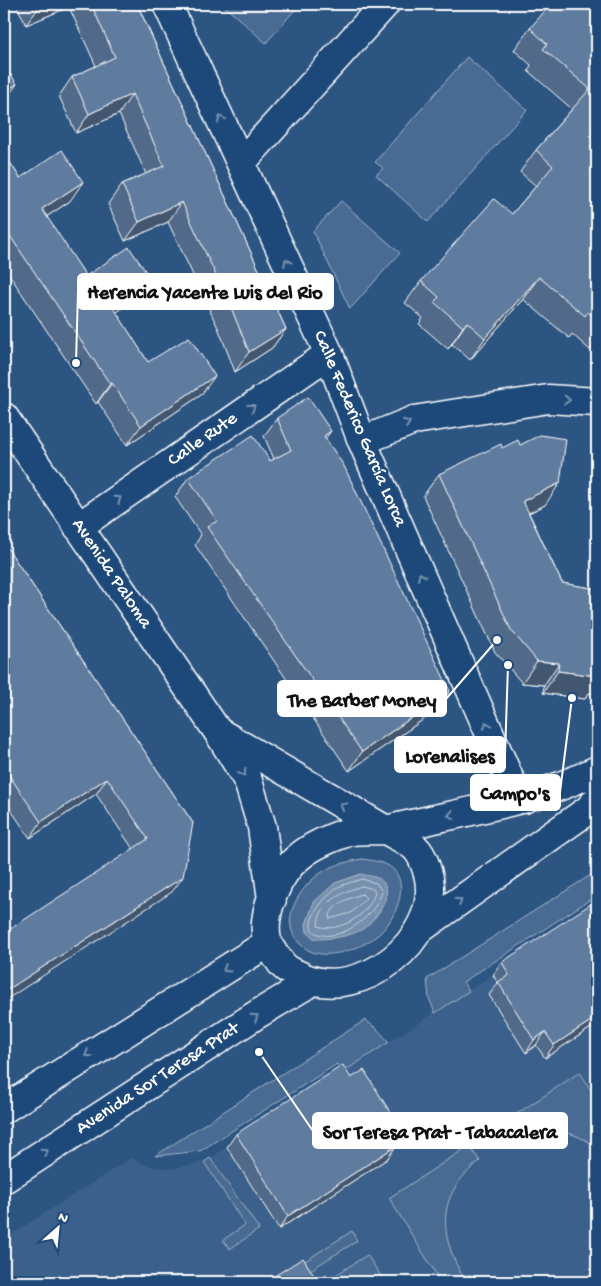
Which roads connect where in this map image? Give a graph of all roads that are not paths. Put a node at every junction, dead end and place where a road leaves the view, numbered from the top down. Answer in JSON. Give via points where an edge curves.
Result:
{"nodes":[{"id":1,"x":167,"y":4,"type":"edge"},
{"id":2,"x":384,"y":4,"type":"edge"},
{"id":3,"x":241,"y":163,"type":"junction"},
{"id":4,"x":329,"y":354,"type":"junction"},
{"id":5,"x":597,"y":402,"type":"edge"},
{"id":6,"x":4,"y":417,"type":"edge"},
{"id":7,"x":362,"y":441,"type":"junction"},
{"id":8,"x":78,"y":527,"type":"junction"},
{"id":9,"x":218,"y":732,"type":"junction"},
{"id":10,"x":597,"y":770,"type":"edge"},
{"id":11,"x":524,"y":799,"type":"junction"},
{"id":12,"x":597,"y":800,"type":"edge"},
{"id":13,"x":386,"y":830,"type":"junction"},
{"id":14,"x":272,"y":899,"type":"junction"},
{"id":15,"x":420,"y":929,"type":"junction"},
{"id":16,"x":268,"y":943,"type":"junction"},
{"id":17,"x":313,"y":981,"type":"junction"},
{"id":18,"x":4,"y":1109,"type":"edge"},
{"id":19,"x":4,"y":1179,"type":"edge"}],
"edges":[{"from":3,"to":1,"type":"main road","name":"Calle Federico García Lorca","one_way":true},
{"from":2,"to":3,"type":"main road"},
{"from":4,"to":3,"type":"main road","name":"Calle Federico García Lorca","one_way":true},
{"from":4,"to":7,"type":"main road","name":"Calle Federico García Lorca"},
{"from":8,"to":4,"type":"main road","name":"Calle Rute","one_way":true},
{"from":7,"to":5,"type":"main road","one_way":true,"via":[[414,420],[548,399]]},
{"from":6,"to":8,"type":"main road","name":"Avenida Paloma"},
{"from":11,"to":7,"type":"main road","name":"Calle Federico García Lorca","one_way":true,"via":[[510,780]]},
{"from":8,"to":9,"type":"main road","name":"Avenida Paloma"},
{"from":13,"to":9,"type":"main road","name":"Avenida Paloma","one_way":true},
{"from":9,"to":14,"type":"main road","name":"Avenida Paloma","one_way":true,"via":[[248,781],[262,827]]},
{"from":10,"to":11,"type":"main road","via":[[564,786]]},
{"from":11,"to":13,"type":"main road","one_way":true},
{"from":15,"to":12,"type":"main road","one_way":true,"via":[[588,810]]},
{"from":13,"to":14,"type":"main road","via":[[350,832],[300,856],[282,877]]},
{"from":13,"to":15,"type":"main road","via":[[414,845],[426,864],[430,886],[429,909]]},
{"from":14,"to":16,"type":"main road","via":[[266,924]]},
{"from":15,"to":17,"type":"main road","via":[[399,955],[374,971],[338,983]]},
{"from":16,"to":17,"type":"main road","via":[[284,968]]},
{"from":16,"to":18,"type":"main road","one_way":true},
{"from":19,"to":17,"type":"main road","name":"Avenida Sor Teresa Prat","one_way":true}]}
